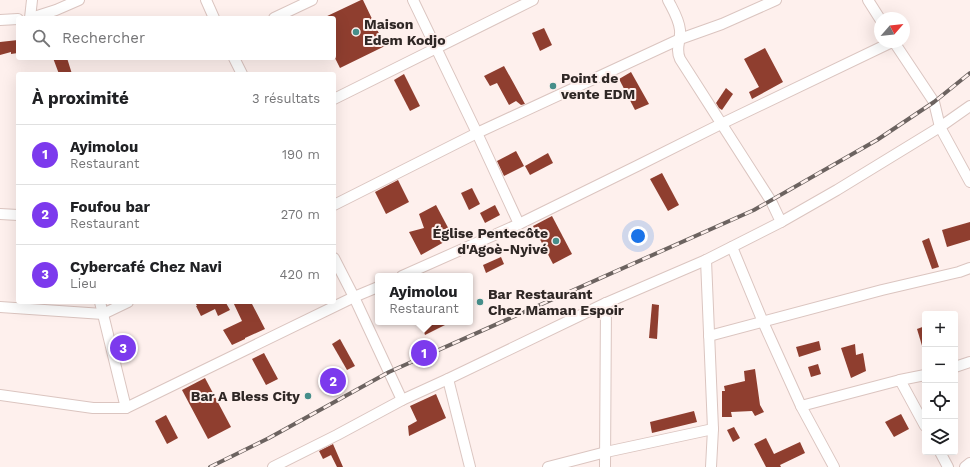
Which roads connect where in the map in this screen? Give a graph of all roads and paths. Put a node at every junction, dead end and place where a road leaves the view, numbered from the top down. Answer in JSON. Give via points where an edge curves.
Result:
{"nodes":[{"id":1,"x":32,"y":0,"type":"edge"},
{"id":2,"x":79,"y":0,"type":"edge"},
{"id":3,"x":206,"y":0,"type":"edge"},
{"id":4,"x":312,"y":0,"type":"edge"},
{"id":5,"x":413,"y":0,"type":"edge"},
{"id":6,"x":533,"y":0,"type":"edge"},
{"id":7,"x":668,"y":0,"type":"edge"},
{"id":8,"x":776,"y":0,"type":"edge"},
{"id":9,"x":868,"y":0,"type":"edge"},
{"id":10,"x":876,"y":12,"type":"edge"},
{"id":11,"x":31,"y":16,"type":"edge"},
{"id":12,"x":37,"y":16,"type":"edge"},
{"id":13,"x":213,"y":16,"type":"edge"},
{"id":14,"x":278,"y":16,"type":"edge"},
{"id":15,"x":16,"y":19,"type":"edge"},
{"id":16,"x":0,"y":20,"type":"edge"},
{"id":17,"x":680,"y":39,"type":"junction"},
{"id":18,"x":436,"y":48,"type":"junction"},
{"id":19,"x":880,"y":48,"type":"edge"},
{"id":20,"x":897,"y":48,"type":"edge"},
{"id":21,"x":235,"y":60,"type":"edge"},
{"id":22,"x":241,"y":72,"type":"edge"},
{"id":23,"x":336,"y":98,"type":"edge"},
{"id":24,"x":970,"y":106,"type":"edge"},
{"id":25,"x":721,"y":124,"type":"junction"},
{"id":26,"x":940,"y":127,"type":"junction"},
{"id":27,"x":478,"y":134,"type":"junction"},
{"id":28,"x":970,"y":182,"type":"edge"},
{"id":29,"x":336,"y":204,"type":"edge"},
{"id":30,"x":0,"y":214,"type":"edge"},
{"id":31,"x":16,"y":215,"type":"edge"},
{"id":32,"x":781,"y":222,"type":"junction"},
{"id":33,"x":518,"y":224,"type":"junction"},
{"id":34,"x":732,"y":247,"type":"junction"},
{"id":35,"x":706,"y":260,"type":"junction"},
{"id":36,"x":336,"y":262,"type":"edge"},
{"id":37,"x":970,"y":268,"type":"edge"},
{"id":38,"x":409,"y":273,"type":"edge"},
{"id":39,"x":375,"y":287,"type":"edge"},
{"id":40,"x":354,"y":297,"type":"junction"},
{"id":41,"x":100,"y":304,"type":"edge"},
{"id":42,"x":124,"y":304,"type":"edge"},
{"id":43,"x":606,"y":304,"type":"junction"},
{"id":44,"x":0,"y":307,"type":"edge"},
{"id":45,"x":103,"y":314,"type":"junction"},
{"id":46,"x":763,"y":322,"type":"junction"},
{"id":47,"x":709,"y":336,"type":"junction"},
{"id":48,"x":970,"y":362,"type":"edge"},
{"id":49,"x":958,"y":366,"type":"edge"},
{"id":50,"x":922,"y":376,"type":"edge"},
{"id":51,"x":448,"y":379,"type":"junction"},
{"id":52,"x":900,"y":380,"type":"junction"},
{"id":53,"x":0,"y":394,"type":"edge"},
{"id":54,"x":402,"y":400,"type":"junction"},
{"id":55,"x":801,"y":406,"type":"junction"},
{"id":56,"x":126,"y":408,"type":"junction"},
{"id":57,"x":922,"y":420,"type":"edge"},
{"id":58,"x":712,"y":429,"type":"junction"},
{"id":59,"x":606,"y":452,"type":"junction"},
{"id":60,"x":942,"y":455,"type":"edge"},
{"id":61,"x":970,"y":463,"type":"edge"},
{"id":62,"x":273,"y":467,"type":"edge"},
{"id":63,"x":470,"y":467,"type":"edge"},
{"id":64,"x":548,"y":467,"type":"edge"},
{"id":65,"x":605,"y":467,"type":"edge"},
{"id":66,"x":711,"y":467,"type":"edge"},
{"id":67,"x":834,"y":467,"type":"edge"},
{"id":68,"x":948,"y":467,"type":"edge"},
{"id":69,"x":965,"y":467,"type":"edge"}],
"edges":[{"from":1,"to":11,"type":"street"},
{"from":2,"to":12,"type":"street"},
{"from":3,"to":13,"type":"street"},
{"from":4,"to":14,"type":"street"},
{"from":5,"to":18,"type":"street"},
{"from":6,"to":18,"type":"street"},
{"from":7,"to":17,"type":"street","via":[[678,19]]},
{"from":8,"to":17,"type":"street"},
{"from":9,"to":10,"type":"street"},
{"from":15,"to":16,"type":"street"},
{"from":17,"to":25,"type":"street","via":[[680,59]]},
{"from":17,"to":27,"type":"street"},
{"from":18,"to":23,"type":"street"},
{"from":18,"to":27,"type":"street"},
{"from":19,"to":25,"type":"street"},
{"from":20,"to":26,"type":"street","via":[[934,102]]},
{"from":21,"to":22,"type":"street"},
{"from":24,"to":26,"type":"street"},
{"from":25,"to":32,"type":"street","via":[[771,201]]},
{"from":25,"to":33,"type":"street"},
{"from":26,"to":28,"type":"street"},
{"from":26,"to":32,"type":"street"},
{"from":27,"to":29,"type":"street"},
{"from":27,"to":33,"type":"street"},
{"from":30,"to":31,"type":"street"},
{"from":32,"to":34,"type":"street"},
{"from":33,"to":38,"type":"street"},
{"from":34,"to":35,"type":"street"},
{"from":34,"to":46,"type":"street"},
{"from":35,"to":43,"type":"street"},
{"from":35,"to":47,"type":"street"},
{"from":36,"to":40,"type":"street"},
{"from":37,"to":46,"type":"street"},
{"from":39,"to":40,"type":"street"},
{"from":40,"to":54,"type":"street"},
{"from":40,"to":56,"type":"street"},
{"from":41,"to":45,"type":"street"},
{"from":42,"to":45,"type":"street"},
{"from":43,"to":51,"type":"street"},
{"from":43,"to":59,"type":"street"},
{"from":44,"to":45,"type":"street"},
{"from":45,"to":56,"type":"street"},
{"from":46,"to":47,"type":"street"},
{"from":46,"to":55,"type":"street"},
{"from":47,"to":58,"type":"street"},
{"from":48,"to":49,"type":"street"},
{"from":50,"to":52,"type":"street"},
{"from":51,"to":54,"type":"street"},
{"from":51,"to":63,"type":"street"},
{"from":52,"to":55,"type":"street"},
{"from":52,"to":57,"type":"street"},
{"from":53,"to":56,"type":"street","via":[[93,408]]},
{"from":54,"to":62,"type":"street"},
{"from":55,"to":67,"type":"street"},
{"from":58,"to":59,"type":"street"},
{"from":58,"to":66,"type":"street"},
{"from":59,"to":64,"type":"street"},
{"from":59,"to":65,"type":"street"},
{"from":60,"to":68,"type":"street"},
{"from":61,"to":69,"type":"street"}]}
